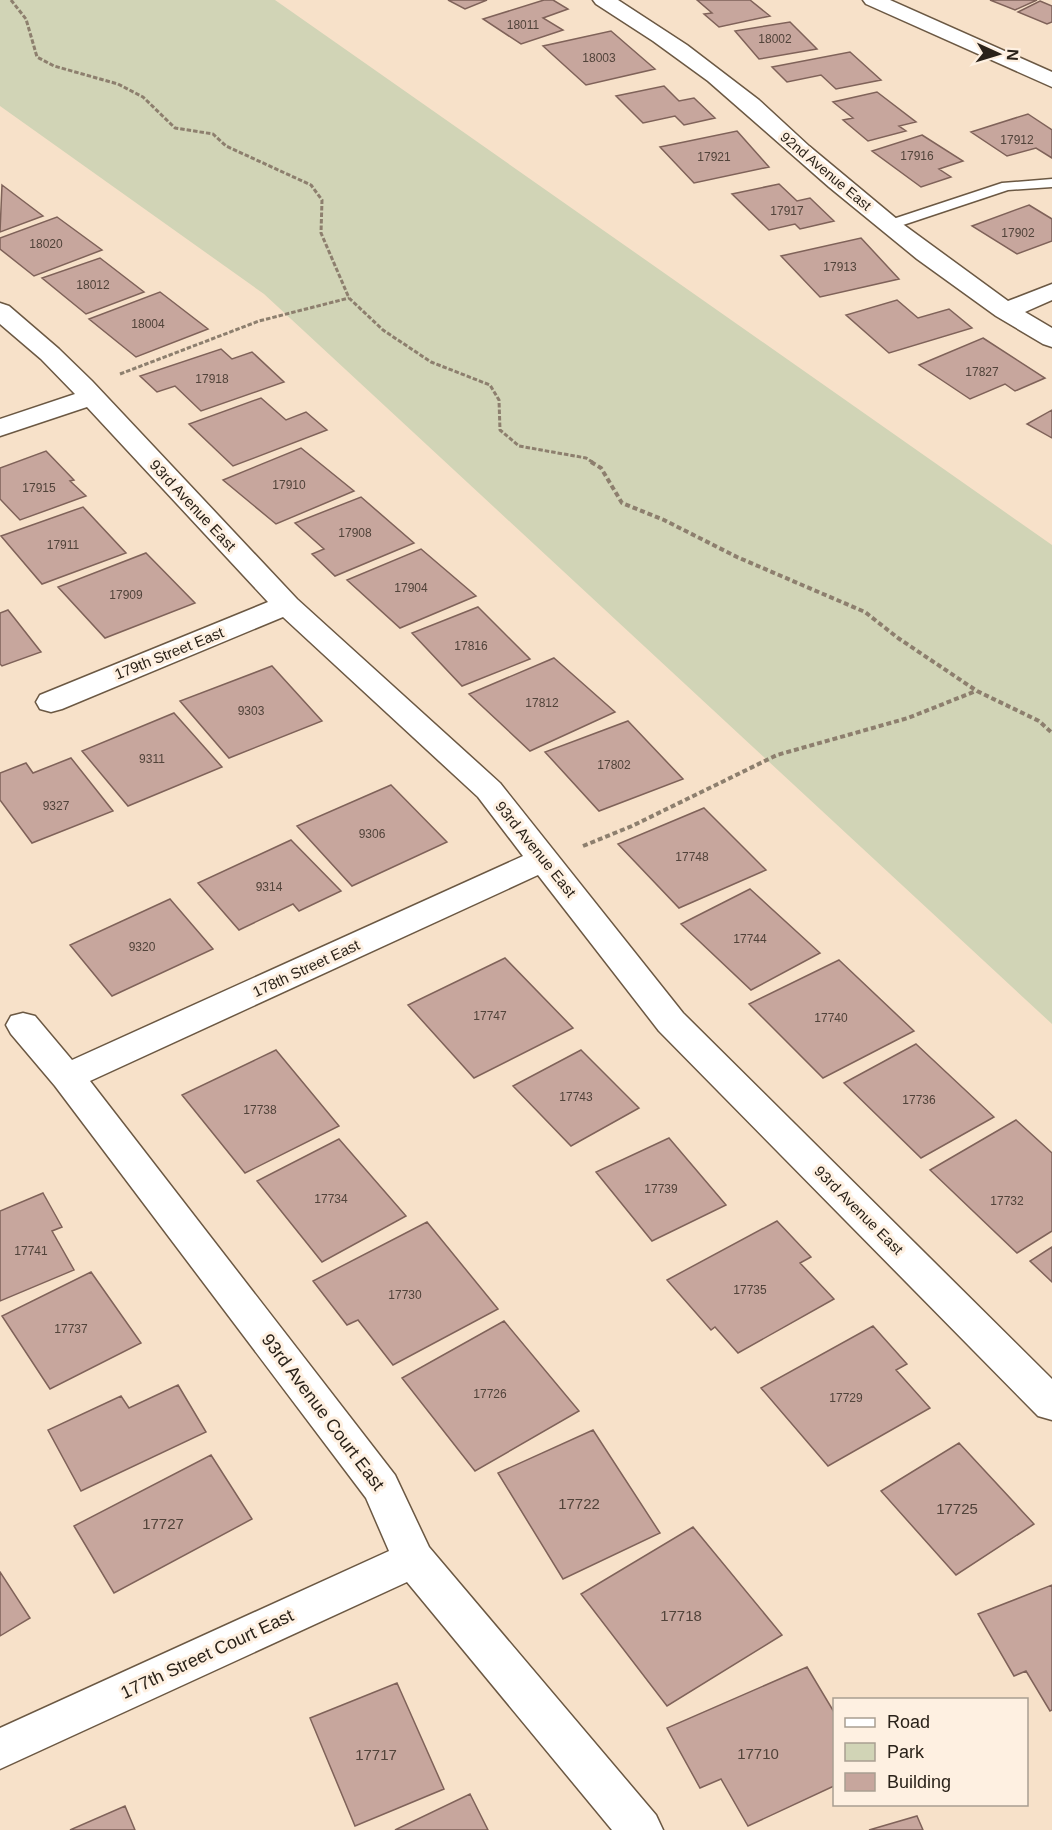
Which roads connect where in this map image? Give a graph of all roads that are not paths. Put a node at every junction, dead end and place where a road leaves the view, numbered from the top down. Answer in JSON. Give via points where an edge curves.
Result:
{"nodes":[{"id":1,"x":603,"y":0,"type":"edge"},
{"id":2,"x":873,"y":0,"type":"edge"},
{"id":3,"x":1052,"y":80,"type":"edge"},
{"id":4,"x":1052,"y":183,"type":"edge"},
{"id":5,"x":890,"y":225,"type":"junction"},
{"id":6,"x":1052,"y":291,"type":"edge"},
{"id":7,"x":0,"y":311,"type":"edge"},
{"id":8,"x":1005,"y":311,"type":"junction"},
{"id":9,"x":1052,"y":339,"type":"edge"},
{"id":10,"x":87,"y":392,"type":"junction"},
{"id":11,"x":0,"y":428,"type":"edge"},
{"id":12,"x":287,"y":605,"type":"junction"},
{"id":13,"x":51,"y":702,"type":"dead end"},
{"id":14,"x":545,"y":859,"type":"junction"},
{"id":15,"x":22,"y":1025,"type":"dead end"},
{"id":16,"x":67,"y":1077,"type":"junction"},
{"id":17,"x":1052,"y":1404,"type":"edge"},
{"id":18,"x":414,"y":1559,"type":"junction"},
{"id":19,"x":0,"y":1749,"type":"edge"},
{"id":20,"x":640,"y":1830,"type":"edge"}],
"edges":[{"from":1,"to":5,"type":"street","name":"92nd Avenue East","via":[[638,20],[732,90]]},
{"from":2,"to":3,"type":"street"},
{"from":4,"to":5,"type":"lane","via":[[1007,186]]},
{"from":5,"to":8,"type":"street","name":"92nd Avenue East"},
{"from":6,"to":8,"type":"street"},
{"from":7,"to":10,"type":"street","name":"93rd Avenue East"},
{"from":8,"to":9,"type":"street","name":"92nd Avenue East"},
{"from":10,"to":11,"type":"street"},
{"from":10,"to":12,"type":"street","name":"93rd Avenue East"},
{"from":12,"to":13,"type":"street","name":"179th Street East"},
{"from":12,"to":14,"type":"street","name":"93rd Avenue East","via":[[489,790]]},
{"from":14,"to":16,"type":"street","name":"178th Street East"},
{"from":14,"to":17,"type":"street","name":"93rd Avenue East","via":[[671,1022]]},
{"from":15,"to":16,"type":"street","name":"93rd Avenue Court East"},
{"from":16,"to":18,"type":"street","name":"93rd Avenue Court East","via":[[381,1487]]},
{"from":18,"to":19,"type":"street","name":"177th Street Court East"},
{"from":18,"to":20,"type":"street","name":"93rd Avenue Court East"}]}
